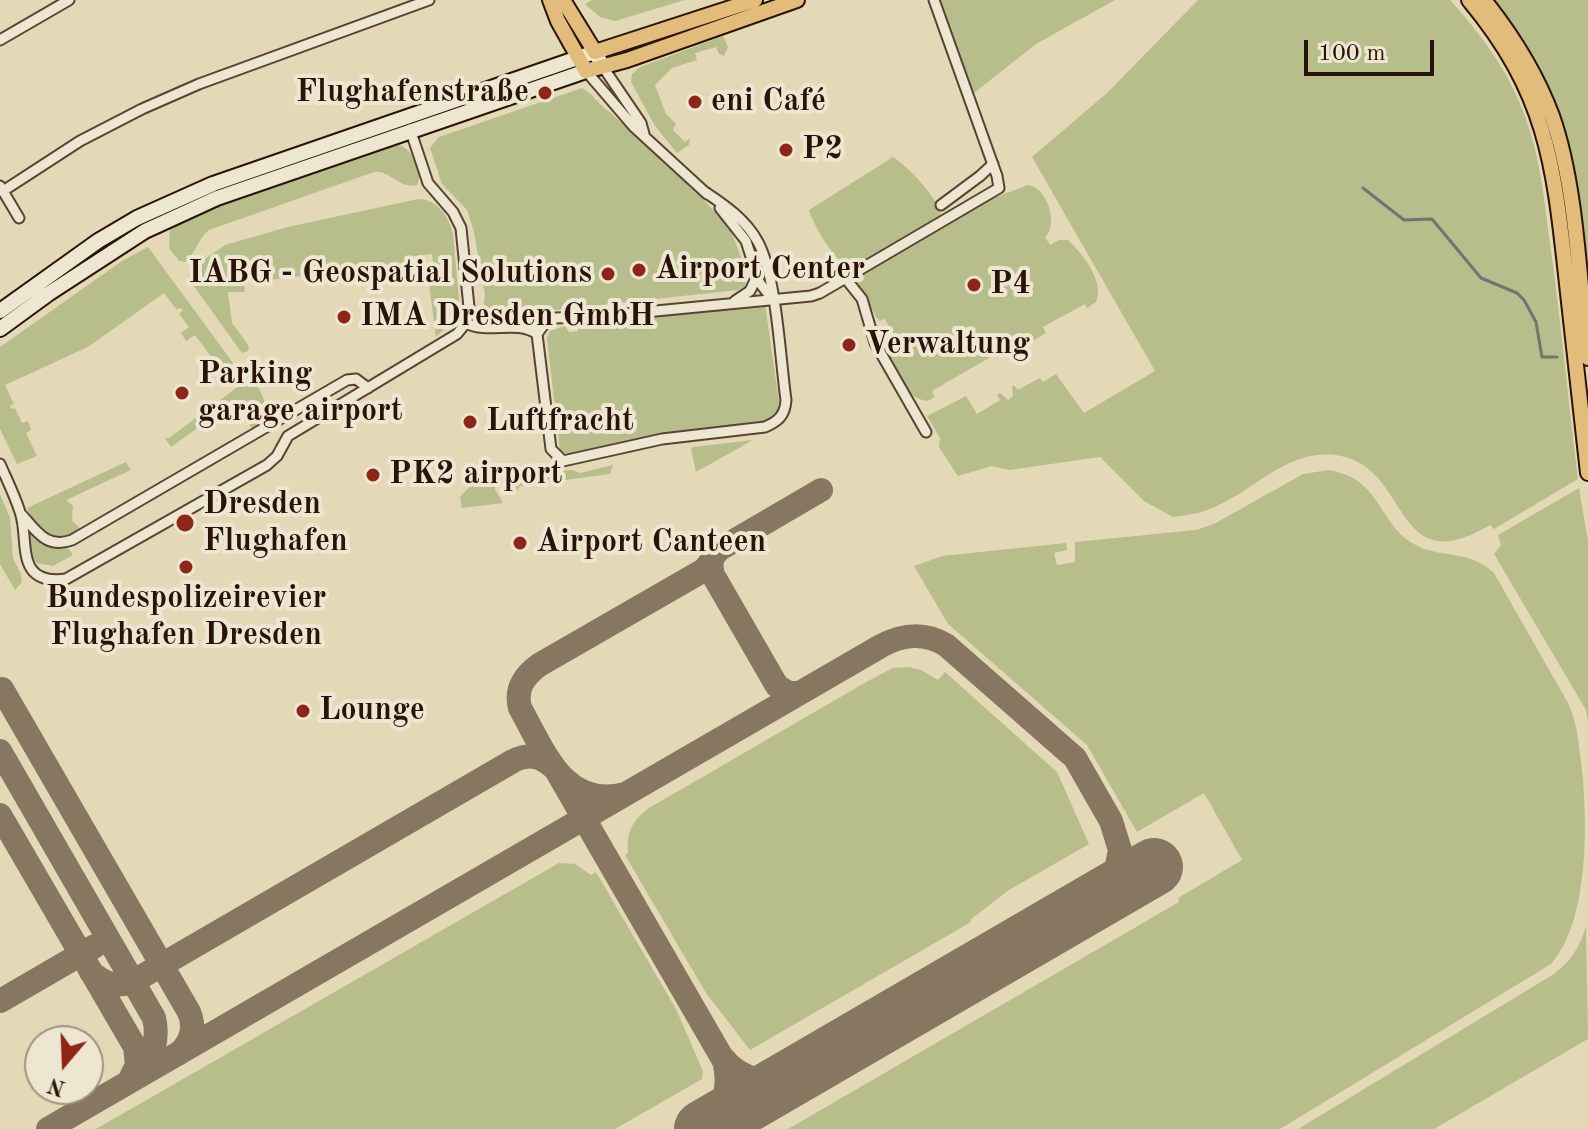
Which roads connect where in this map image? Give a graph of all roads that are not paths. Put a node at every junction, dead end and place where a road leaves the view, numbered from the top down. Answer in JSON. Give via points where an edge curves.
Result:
{"nodes":[{"id":1,"x":69,"y":0,"type":"edge"},
{"id":2,"x":429,"y":0,"type":"edge"},
{"id":3,"x":550,"y":0,"type":"edge"},
{"id":4,"x":563,"y":0,"type":"edge"},
{"id":5,"x":755,"y":0,"type":"edge"},
{"id":6,"x":797,"y":0,"type":"edge"},
{"id":7,"x":934,"y":0,"type":"edge"},
{"id":8,"x":1469,"y":0,"type":"edge"},
{"id":9,"x":1484,"y":0,"type":"edge"},
{"id":10,"x":0,"y":40,"type":"edge"},
{"id":11,"x":595,"y":52,"type":"junction"},
{"id":12,"x":582,"y":65,"type":"junction"},
{"id":13,"x":603,"y":67,"type":"junction"},
{"id":14,"x":408,"y":125,"type":"junction"},
{"id":15,"x":644,"y":134,"type":"junction"},
{"id":16,"x":993,"y":164,"type":"junction"},
{"id":17,"x":1,"y":188,"type":"edge"},
{"id":18,"x":705,"y":192,"type":"junction"},
{"id":19,"x":941,"y":205,"type":"dead end"},
{"id":20,"x":19,"y":218,"type":"dead end"},
{"id":21,"x":757,"y":276,"type":"junction"},
{"id":22,"x":846,"y":279,"type":"junction"},
{"id":23,"x":773,"y":300,"type":"junction"},
{"id":24,"x":732,"y":303,"type":"junction"},
{"id":25,"x":0,"y":311,"type":"edge"},
{"id":26,"x":552,"y":319,"type":"junction"},
{"id":27,"x":466,"y":323,"type":"junction"},
{"id":28,"x":515,"y":327,"type":"junction"},
{"id":29,"x":0,"y":329,"type":"edge"},
{"id":30,"x":537,"y":334,"type":"junction"},
{"id":31,"x":1588,"y":358,"type":"edge"},
{"id":32,"x":368,"y":388,"type":"junction"},
{"id":33,"x":926,"y":432,"type":"dead end"},
{"id":34,"x":0,"y":464,"type":"edge"},
{"id":35,"x":1588,"y":473,"type":"edge"},
{"id":36,"x":22,"y":515,"type":"junction"}],
"edges":[{"from":1,"to":10,"type":"street"},
{"from":2,"to":17,"type":"street","via":[[142,109]]},
{"from":3,"to":12,"type":"main road"},
{"from":4,"to":11,"type":"main road"},
{"from":5,"to":11,"type":"main road"},
{"from":6,"to":13,"type":"main road"},
{"from":7,"to":16,"type":"street"},
{"from":8,"to":35,"type":"main road","via":[[1514,62],[1547,141]]},
{"from":9,"to":31,"type":"main road","via":[[1509,31],[1552,118],[1567,176]]},
{"from":11,"to":12,"type":"main road"},
{"from":11,"to":13,"type":"main road"},
{"from":12,"to":13,"type":"main road"},
{"from":12,"to":14,"type":"main road"},
{"from":12,"to":15,"type":"street"},
{"from":13,"to":15,"type":"street"},
{"from":14,"to":25,"type":"main road","via":[[213,184],[137,218]]},
{"from":14,"to":27,"type":"street","via":[[428,183],[461,228],[469,299]]},
{"from":14,"to":29,"type":"main road","via":[[145,231]]},
{"from":15,"to":18,"type":"street"},
{"from":16,"to":19,"type":"street"},
{"from":16,"to":22,"type":"street","via":[[999,188]]},
{"from":17,"to":20,"type":"street"},
{"from":18,"to":21,"type":"street","via":[[746,241]]},
{"from":18,"to":23,"type":"street","via":[[740,218],[758,241]]},
{"from":21,"to":23,"type":"street"},
{"from":21,"to":24,"type":"street","via":[[750,291]]},
{"from":22,"to":23,"type":"street","via":[[820,293]]},
{"from":22,"to":33,"type":"street","via":[[862,299],[875,343]]},
{"from":23,"to":24,"type":"street"},
{"from":23,"to":30,"type":"street","via":[[786,400],[779,419],[765,427],[662,439],[570,461],[551,449]]},
{"from":24,"to":26,"type":"street"},
{"from":26,"to":28,"type":"street","via":[[531,319]]},
{"from":26,"to":30,"type":"street"},
{"from":27,"to":28,"type":"street","via":[[488,329]]},
{"from":27,"to":32,"type":"street"},
{"from":28,"to":30,"type":"street"},
{"from":32,"to":36,"type":"street","via":[[361,381],[347,380],[72,540],[45,540]]},
{"from":32,"to":36,"type":"street","via":[[288,436],[267,465],[66,579],[44,577],[27,562]]},
{"from":34,"to":36,"type":"street"}]}
